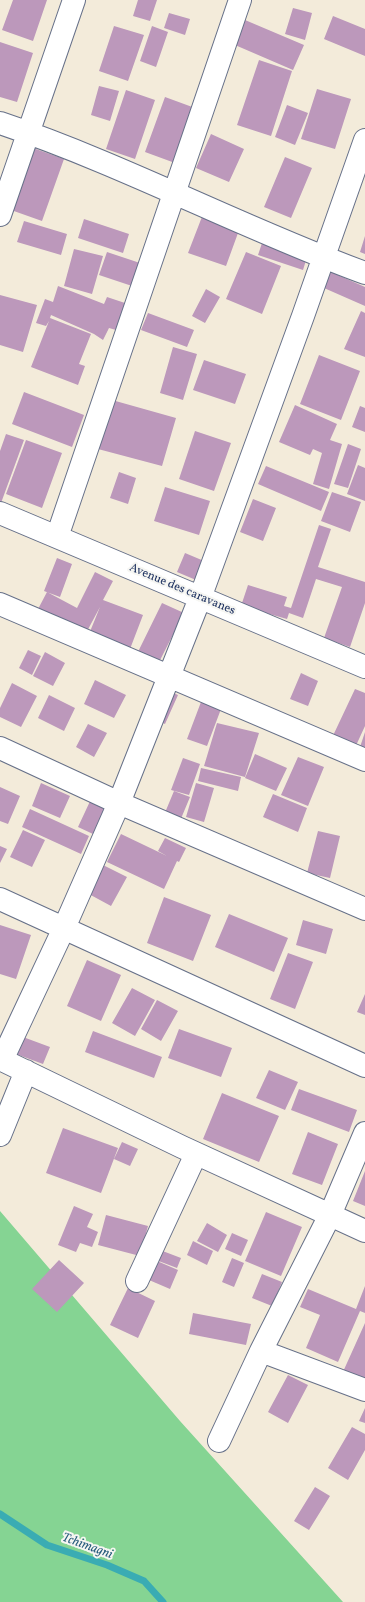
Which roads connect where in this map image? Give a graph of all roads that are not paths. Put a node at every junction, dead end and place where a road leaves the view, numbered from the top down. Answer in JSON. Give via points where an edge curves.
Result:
{"nodes":[{"id":1,"x":74,"y":0,"type":"edge"},
{"id":2,"x":240,"y":0,"type":"edge"},
{"id":3,"x":0,"y":123,"type":"edge"},
{"id":4,"x":29,"y":133,"type":"junction"},
{"id":5,"x":365,"y":140,"type":"edge"},
{"id":6,"x":176,"y":192,"type":"junction"},
{"id":7,"x":0,"y":215,"type":"edge"},
{"id":8,"x":323,"y":257,"type":"junction"},
{"id":9,"x":365,"y":273,"type":"edge"},
{"id":10,"x":0,"y":513,"type":"edge"},
{"id":11,"x":57,"y":537,"type":"junction"},
{"id":12,"x":200,"y":598,"type":"junction"},
{"id":13,"x":0,"y":604,"type":"edge"},
{"id":14,"x":364,"y":663,"type":"edge"},
{"id":15,"x":168,"y":675,"type":"junction"},
{"id":16,"x":0,"y":748,"type":"edge"},
{"id":17,"x":365,"y":760,"type":"edge"},
{"id":18,"x":119,"y":803,"type":"junction"},
{"id":19,"x":0,"y":899,"type":"edge"},
{"id":20,"x":365,"y":909,"type":"edge"},
{"id":21,"x":64,"y":928,"type":"junction"},
{"id":22,"x":1,"y":1059,"type":"edge"},
{"id":23,"x":365,"y":1066,"type":"edge"},
{"id":24,"x":26,"y":1071,"type":"junction"},
{"id":25,"x":365,"y":1133,"type":"edge"},
{"id":26,"x":0,"y":1136,"type":"edge"},
{"id":27,"x":196,"y":1154,"type":"junction"},
{"id":28,"x":330,"y":1215,"type":"junction"},
{"id":29,"x":365,"y":1231,"type":"edge"},
{"id":30,"x":136,"y":1281,"type":"dead end"},
{"id":31,"x":261,"y":1351,"type":"junction"},
{"id":32,"x":365,"y":1390,"type":"edge"},
{"id":33,"x":219,"y":1441,"type":"dead end"}],
"edges":[{"from":1,"to":4,"type":"street"},
{"from":2,"to":6,"type":"street"},
{"from":3,"to":4,"type":"street"},
{"from":4,"to":6,"type":"street"},
{"from":4,"to":7,"type":"street"},
{"from":5,"to":8,"type":"street"},
{"from":6,"to":8,"type":"street"},
{"from":6,"to":11,"type":"street"},
{"from":8,"to":9,"type":"street"},
{"from":8,"to":12,"type":"street"},
{"from":10,"to":11,"type":"street","name":"Avenue des caravanes"},
{"from":11,"to":12,"type":"street","name":"Avenue des caravanes"},
{"from":12,"to":14,"type":"street","name":"Avenue des caravanes"},
{"from":12,"to":15,"type":"street"},
{"from":13,"to":15,"type":"street"},
{"from":15,"to":17,"type":"street"},
{"from":15,"to":18,"type":"street"},
{"from":16,"to":18,"type":"street"},
{"from":18,"to":20,"type":"street"},
{"from":18,"to":21,"type":"street"},
{"from":19,"to":21,"type":"street"},
{"from":21,"to":22,"type":"street"},
{"from":21,"to":23,"type":"street"},
{"from":22,"to":24,"type":"street"},
{"from":24,"to":26,"type":"street"},
{"from":24,"to":27,"type":"street"},
{"from":25,"to":28,"type":"street"},
{"from":27,"to":28,"type":"street"},
{"from":27,"to":30,"type":"street"},
{"from":28,"to":29,"type":"street"},
{"from":28,"to":31,"type":"street"},
{"from":31,"to":32,"type":"street"},
{"from":31,"to":33,"type":"street"}]}
